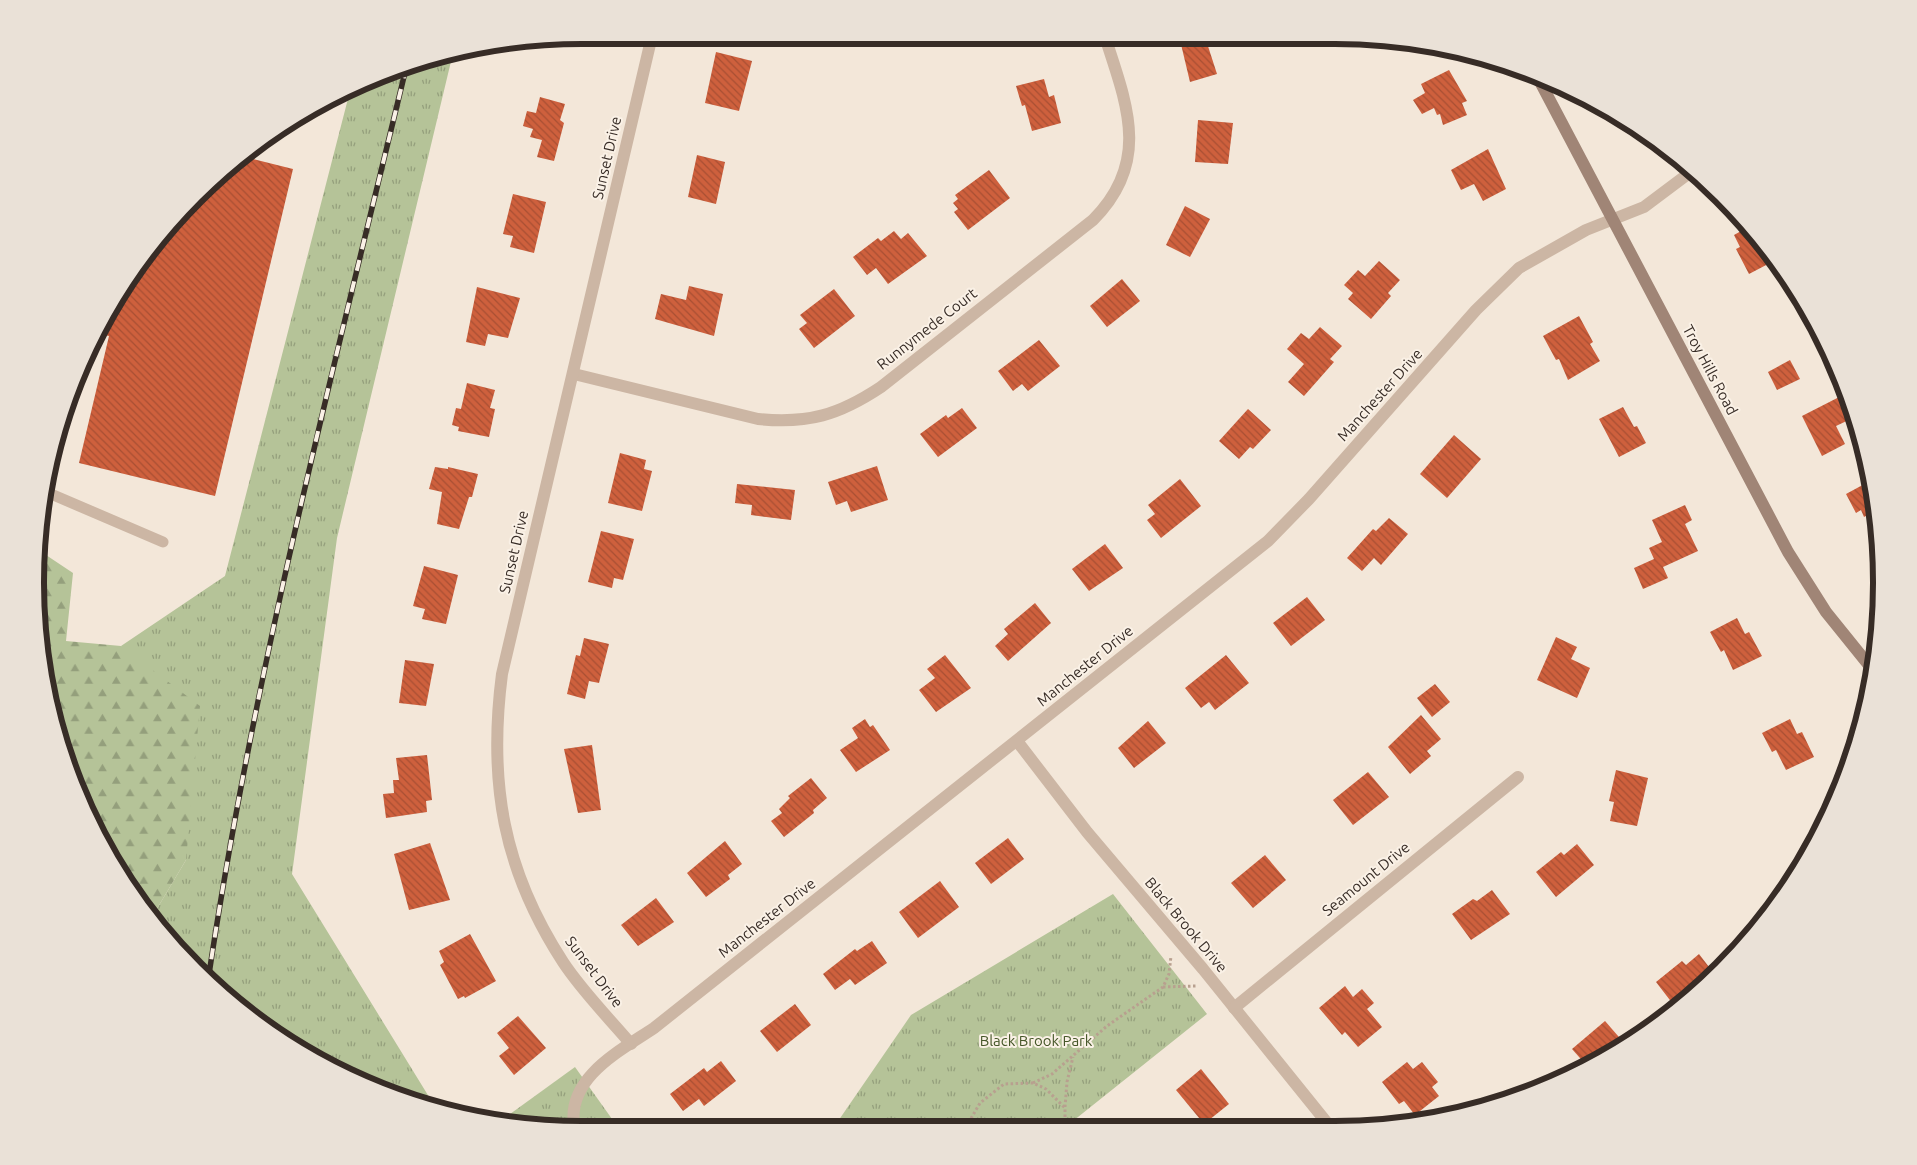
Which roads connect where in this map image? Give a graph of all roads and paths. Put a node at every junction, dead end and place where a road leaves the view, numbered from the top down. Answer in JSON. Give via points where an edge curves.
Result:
{"nodes":[{"id":1,"x":650,"y":44,"type":"edge"},
{"id":2,"x":1107,"y":44,"type":"edge"},
{"id":3,"x":1542,"y":85,"type":"edge"},
{"id":4,"x":1687,"y":175,"type":"edge"},
{"id":5,"x":1612,"y":220,"type":"junction"},
{"id":6,"x":574,"y":374,"type":"junction"},
{"id":7,"x":51,"y":494,"type":"edge"},
{"id":8,"x":163,"y":542,"type":"dead end"},
{"id":9,"x":1867,"y":663,"type":"edge"},
{"id":10,"x":1017,"y":741,"type":"junction"},
{"id":11,"x":1518,"y":776,"type":"dead end"},
{"id":12,"x":1171,"y":955,"type":"dead end"},
{"id":13,"x":1196,"y":986,"type":"dead end"},
{"id":14,"x":1163,"y":987,"type":"junction"},
{"id":15,"x":1234,"y":1008,"type":"junction"},
{"id":16,"x":631,"y":1044,"type":"junction"},
{"id":17,"x":1073,"y":1056,"type":"junction"},
{"id":18,"x":1033,"y":1083,"type":"junction"},
{"id":19,"x":1065,"y":1108,"type":"junction"},
{"id":20,"x":574,"y":1121,"type":"edge"},
{"id":21,"x":970,"y":1121,"type":"edge"},
{"id":22,"x":1066,"y":1121,"type":"edge"},
{"id":23,"x":1326,"y":1121,"type":"edge"}],
"edges":[{"from":1,"to":6,"type":"street","name":"Sunset Drive"},
{"from":2,"to":6,"type":"street","name":"Runnymede Court","via":[[1128,115],[1130,141],[1127,167],[1117,191],[1093,220],[859,401],[810,420],[784,422]]},
{"from":3,"to":5,"type":"main road","name":"Troy Hills Road"},
{"from":4,"to":5,"type":"street","name":"Manchester Drive","via":[[1644,206]]},
{"from":5,"to":9,"type":"main road","name":"Troy Hills Road","via":[[1788,552],[1826,612]]},
{"from":5,"to":10,"type":"street","name":"Manchester Drive","via":[[1586,230],[1519,268],[1476,310],[1268,541]]},
{"from":6,"to":16,"type":"street","name":"Sunset Drive","via":[[502,674],[497,714],[500,805],[508,844],[543,929],[579,983]]},
{"from":7,"to":8,"type":"lane"},
{"from":10,"to":15,"type":"street","name":"Black Brook Drive","via":[[1087,832]]},
{"from":10,"to":16,"type":"street","name":"Manchester Drive"},
{"from":11,"to":15,"type":"street","name":"Seamount Drive"},
{"from":12,"to":14,"type":"path","via":[[1169,974]]},
{"from":13,"to":14,"type":"path"},
{"from":14,"to":17,"type":"path","via":[[1108,1026]]},
{"from":15,"to":23,"type":"street","name":"Black Brook Drive"},
{"from":16,"to":20,"type":"street","name":"Manchester Drive","via":[[595,1071],[578,1091]]},
{"from":17,"to":18,"type":"path","via":[[1052,1074]]},
{"from":17,"to":19,"type":"path"},
{"from":18,"to":19,"type":"path","via":[[1046,1089]]},
{"from":18,"to":21,"type":"path","via":[[1004,1084],[980,1103]]},
{"from":19,"to":22,"type":"path"}]}
